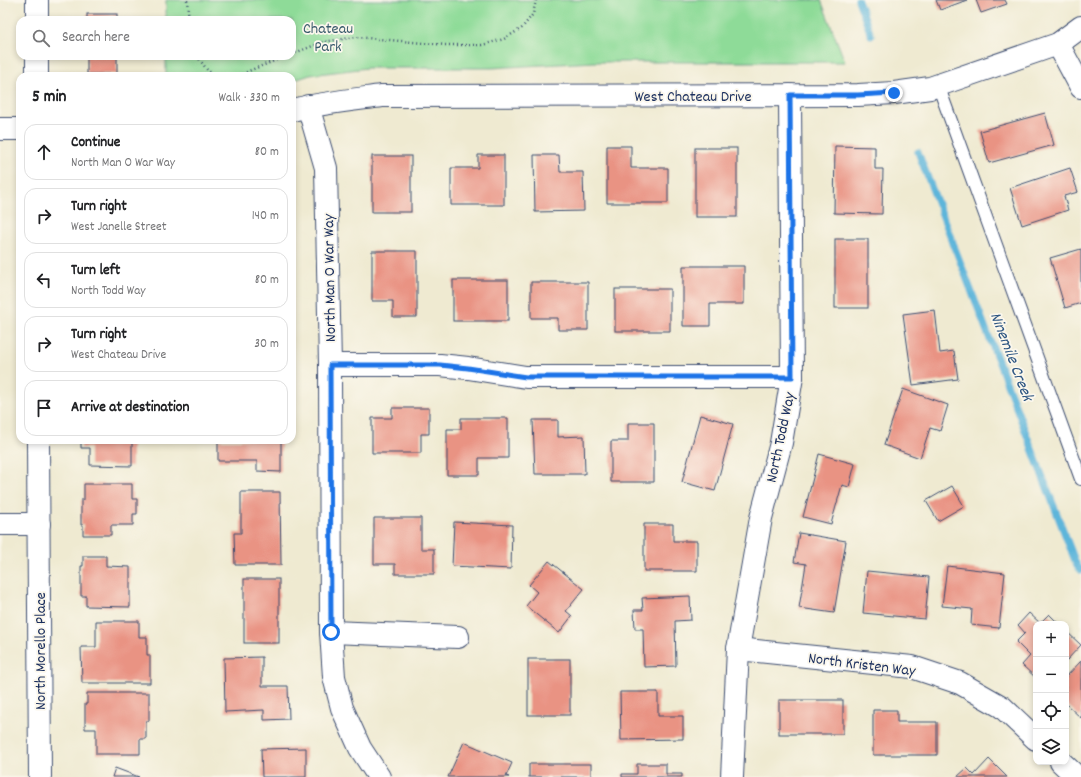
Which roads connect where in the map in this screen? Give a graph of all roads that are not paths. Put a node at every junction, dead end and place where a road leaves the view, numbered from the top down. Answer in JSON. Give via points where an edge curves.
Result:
{"nodes":[{"id":1,"x":37,"y":0,"type":"edge"},
{"id":2,"x":37,"y":16,"type":"edge"},
{"id":3,"x":1081,"y":27,"type":"edge"},
{"id":4,"x":1058,"y":44,"type":"junction"},
{"id":5,"x":37,"y":60,"type":"edge"},
{"id":6,"x":37,"y":72,"type":"edge"},
{"id":7,"x":938,"y":85,"type":"junction"},
{"id":8,"x":1081,"y":87,"type":"edge"},
{"id":9,"x":790,"y":95,"type":"junction"},
{"id":10,"x":300,"y":108,"type":"edge"},
{"id":11,"x":0,"y":129,"type":"edge"},
{"id":12,"x":16,"y":129,"type":"edge"},
{"id":13,"x":330,"y":365,"type":"junction"},
{"id":14,"x":792,"y":377,"type":"junction"},
{"id":15,"x":38,"y":444,"type":"edge"},
{"id":16,"x":1081,"y":479,"type":"edge"},
{"id":17,"x":0,"y":524,"type":"edge"},
{"id":18,"x":38,"y":524,"type":"junction"},
{"id":19,"x":331,"y":632,"type":"junction"},
{"id":20,"x":458,"y":637,"type":"dead end"},
{"id":21,"x":738,"y":649,"type":"junction"},
{"id":22,"x":1033,"y":736,"type":"edge"},
{"id":23,"x":1064,"y":765,"type":"edge"},
{"id":24,"x":40,"y":777,"type":"edge"},
{"id":25,"x":379,"y":777,"type":"edge"},
{"id":26,"x":732,"y":777,"type":"edge"},
{"id":27,"x":1077,"y":777,"type":"edge"}],
"edges":[{"from":1,"to":2,"type":"street"},
{"from":3,"to":4,"type":"street","name":"West Chateau Drive"},
{"from":4,"to":7,"type":"street","name":"West Chateau Drive"},
{"from":4,"to":8,"type":"street"},
{"from":5,"to":6,"type":"street"},
{"from":7,"to":9,"type":"street","name":"West Chateau Drive","via":[[894,93]]},
{"from":7,"to":16,"type":"lane"},
{"from":9,"to":10,"type":"street","name":"West Chateau Drive","via":[[382,96]]},
{"from":9,"to":14,"type":"street","name":"North Todd Way"},
{"from":10,"to":13,"type":"street","name":"North Man O War Way","via":[[326,168]]},
{"from":11,"to":12,"type":"street"},
{"from":13,"to":14,"type":"street","via":[[440,365],[526,377]]},
{"from":13,"to":19,"type":"street","name":"North Man O War Way"},
{"from":14,"to":21,"type":"street","name":"North Todd Way","via":[[781,443],[761,518]]},
{"from":15,"to":18,"type":"street","name":"North Morello Place"},
{"from":17,"to":18,"type":"street"},
{"from":18,"to":24,"type":"street","name":"North Morello Place"},
{"from":19,"to":20,"type":"street"},
{"from":19,"to":25,"type":"street","name":"North Man O War Way","via":[[334,677],[342,708],[360,748]]},
{"from":21,"to":22,"type":"street","name":"North Kristen Way","via":[[912,667],[960,683],[1002,707]]},
{"from":21,"to":26,"type":"street","name":"North Todd Way"},
{"from":23,"to":27,"type":"street"}]}
